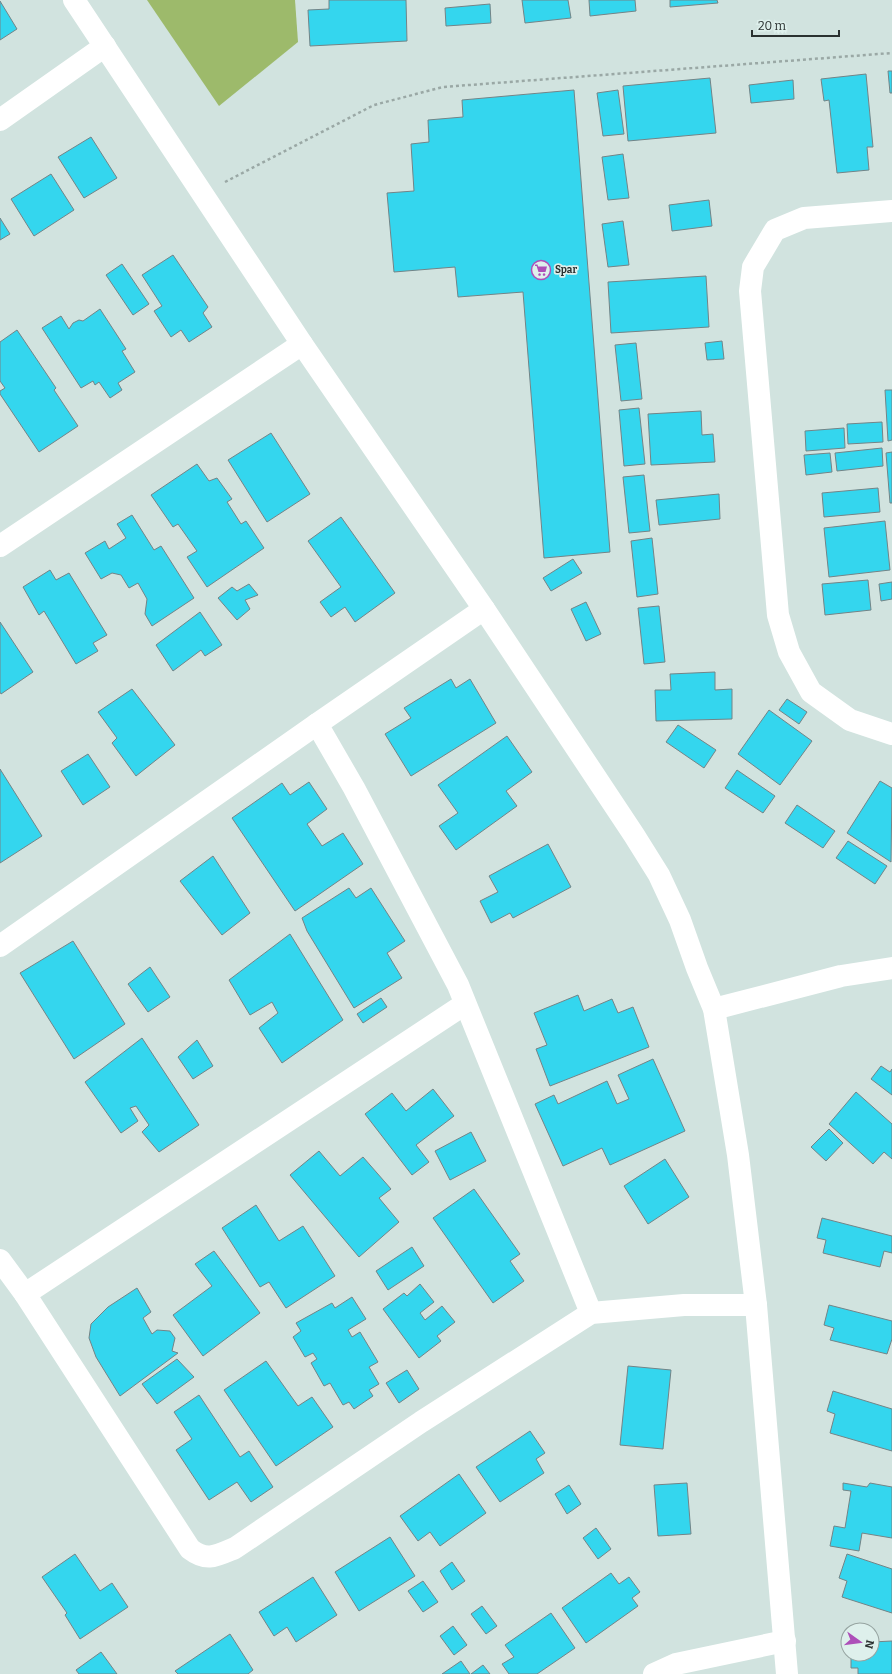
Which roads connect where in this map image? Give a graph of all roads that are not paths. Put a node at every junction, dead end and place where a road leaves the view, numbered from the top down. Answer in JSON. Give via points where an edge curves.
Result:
{"nodes":[{"id":1,"x":74,"y":0,"type":"edge"},
{"id":2,"x":105,"y":46,"type":"junction"},
{"id":3,"x":0,"y":120,"type":"edge"},
{"id":4,"x":892,"y":211,"type":"edge"},
{"id":5,"x":302,"y":344,"type":"junction"},
{"id":6,"x":0,"y":546,"type":"edge"},
{"id":7,"x":484,"y":609,"type":"junction"},
{"id":8,"x":317,"y":724,"type":"junction"},
{"id":9,"x":892,"y":734,"type":"edge"},
{"id":10,"x":0,"y":946,"type":"edge"},
{"id":11,"x":892,"y":968,"type":"edge"},
{"id":12,"x":466,"y":1004,"type":"junction"},
{"id":13,"x":714,"y":1009,"type":"junction"},
{"id":14,"x":0,"y":1260,"type":"edge"},
{"id":15,"x":25,"y":1294,"type":"junction"},
{"id":16,"x":756,"y":1305,"type":"junction"},
{"id":17,"x":591,"y":1314,"type":"junction"},
{"id":18,"x":785,"y":1641,"type":"junction"},
{"id":19,"x":654,"y":1674,"type":"edge"},
{"id":20,"x":787,"y":1674,"type":"edge"}],
"edges":[{"from":1,"to":2,"type":"street"},
{"from":2,"to":3,"type":"street"},
{"from":2,"to":5,"type":"street"},
{"from":4,"to":9,"type":"street","via":[[804,218],[775,230],[753,267],[750,291],[778,615],[789,652],[811,692],[850,720]]},
{"from":5,"to":6,"type":"street"},
{"from":5,"to":7,"type":"street"},
{"from":7,"to":8,"type":"street"},
{"from":7,"to":13,"type":"street","via":[[659,875],[680,920]]},
{"from":8,"to":10,"type":"street"},
{"from":8,"to":12,"type":"street","via":[[354,788]]},
{"from":11,"to":13,"type":"street","via":[[841,976]]},
{"from":12,"to":15,"type":"street"},
{"from":12,"to":17,"type":"street"},
{"from":13,"to":16,"type":"street","via":[[738,1155]]},
{"from":14,"to":15,"type":"street"},
{"from":15,"to":17,"type":"street","via":[[190,1549],[199,1556],[214,1557],[235,1548],[421,1422]]},
{"from":16,"to":17,"type":"street","via":[[684,1305]]},
{"from":16,"to":18,"type":"street"},
{"from":18,"to":19,"type":"street","via":[[676,1664]]},
{"from":18,"to":20,"type":"street"}]}
